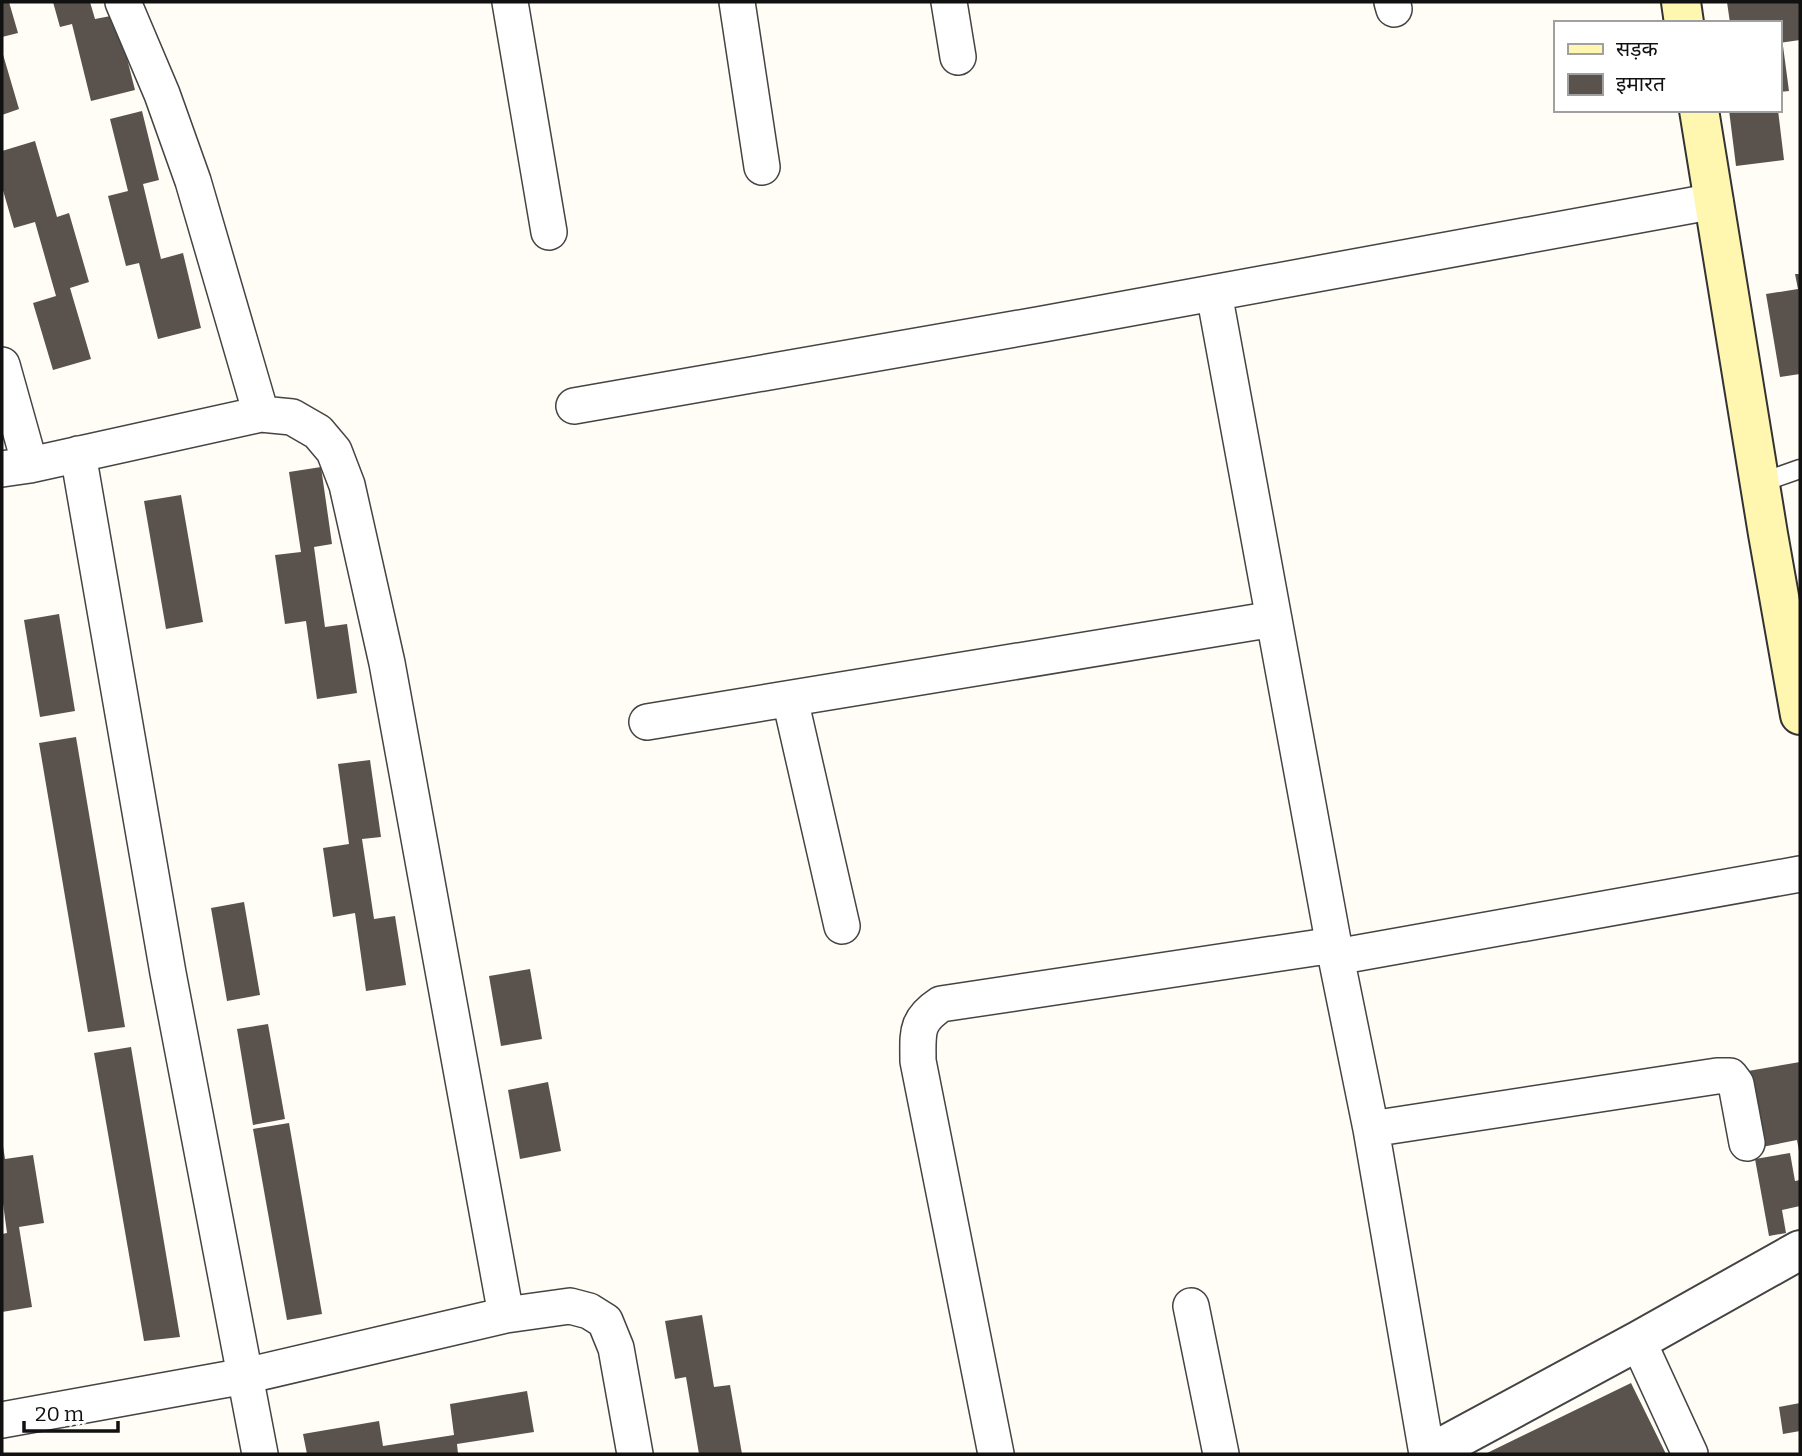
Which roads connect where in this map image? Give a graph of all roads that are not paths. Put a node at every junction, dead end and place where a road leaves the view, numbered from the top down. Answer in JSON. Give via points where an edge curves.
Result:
{"nodes":[{"id":1,"x":122,"y":2,"type":"edge"},
{"id":2,"x":510,"y":2,"type":"edge"},
{"id":3,"x":737,"y":2,"type":"edge"},
{"id":4,"x":949,"y":2,"type":"edge"},
{"id":5,"x":1681,"y":2,"type":"edge"},
{"id":6,"x":1685,"y":21,"type":"edge"},
{"id":7,"x":958,"y":57,"type":"dead end"},
{"id":8,"x":1699,"y":112,"type":"edge"},
{"id":9,"x":762,"y":167,"type":"dead end"},
{"id":10,"x":1715,"y":201,"type":"junction"},
{"id":11,"x":549,"y":232,"type":"dead end"},
{"id":12,"x":1214,"y":293,"type":"junction"},
{"id":13,"x":2,"y":365,"type":"edge"},
{"id":14,"x":574,"y":406,"type":"dead end"},
{"id":15,"x":261,"y":414,"type":"junction"},
{"id":16,"x":78,"y":454,"type":"junction"},
{"id":17,"x":16,"y":467,"type":"edge"},
{"id":18,"x":1800,"y":469,"type":"edge"},
{"id":19,"x":1760,"y":483,"type":"junction"},
{"id":20,"x":1274,"y":619,"type":"junction"},
{"id":21,"x":790,"y":699,"type":"junction"},
{"id":22,"x":1800,"y":715,"type":"edge"},
{"id":23,"x":648,"y":722,"type":"dead end"},
{"id":24,"x":1800,"y":874,"type":"edge"},
{"id":25,"x":842,"y":926,"type":"dead end"},
{"id":26,"x":1335,"y":951,"type":"junction"},
{"id":27,"x":1371,"y":1129,"type":"junction"},
{"id":28,"x":1747,"y":1143,"type":"dead end"},
{"id":29,"x":1800,"y":1250,"type":"edge"},
{"id":30,"x":1191,"y":1306,"type":"dead end"},
{"id":31,"x":506,"y":1315,"type":"junction"},
{"id":32,"x":1639,"y":1341,"type":"junction"},
{"id":33,"x":245,"y":1376,"type":"junction"},
{"id":34,"x":2,"y":1420,"type":"edge"},
{"id":35,"x":260,"y":1454,"type":"edge"},
{"id":36,"x":635,"y":1454,"type":"edge"},
{"id":37,"x":996,"y":1454,"type":"edge"},
{"id":38,"x":1221,"y":1454,"type":"edge"},
{"id":39,"x":1428,"y":1454,"type":"edge"},
{"id":40,"x":1690,"y":1454,"type":"edge"}],
"edges":[{"from":1,"to":15,"type":"street","via":[[162,94],[192,181]]},
{"from":2,"to":11,"type":"street"},
{"from":3,"to":9,"type":"street"},
{"from":4,"to":7,"type":"street"},
{"from":5,"to":6,"type":"main road"},
{"from":8,"to":10,"type":"main road"},
{"from":10,"to":12,"type":"street"},
{"from":10,"to":19,"type":"main road"},
{"from":12,"to":14,"type":"street"},
{"from":12,"to":20,"type":"street"},
{"from":13,"to":17,"type":"street"},
{"from":15,"to":16,"type":"street"},
{"from":15,"to":31,"type":"street","via":[[292,417],[318,432],[334,451],[346,485],[387,663]]},
{"from":16,"to":17,"type":"street"},
{"from":16,"to":33,"type":"street","via":[[167,973]]},
{"from":18,"to":19,"type":"lane"},
{"from":19,"to":22,"type":"main road"},
{"from":20,"to":21,"type":"street"},
{"from":20,"to":26,"type":"street"},
{"from":21,"to":23,"type":"street"},
{"from":21,"to":25,"type":"street"},
{"from":24,"to":26,"type":"street"},
{"from":26,"to":27,"type":"street"},
{"from":26,"to":37,"type":"street","via":[[941,1004],[928,1013],[918,1030],[918,1061]]},
{"from":27,"to":28,"type":"street","via":[[1730,1076],[1736,1084]]},
{"from":27,"to":39,"type":"street"},
{"from":29,"to":32,"type":"street"},
{"from":30,"to":38,"type":"street"},
{"from":31,"to":33,"type":"street"},
{"from":31,"to":36,"type":"street","via":[[570,1306],[605,1321],[616,1348]]},
{"from":32,"to":39,"type":"street"},
{"from":32,"to":40,"type":"street"},
{"from":33,"to":34,"type":"street"},
{"from":33,"to":35,"type":"street"}]}
